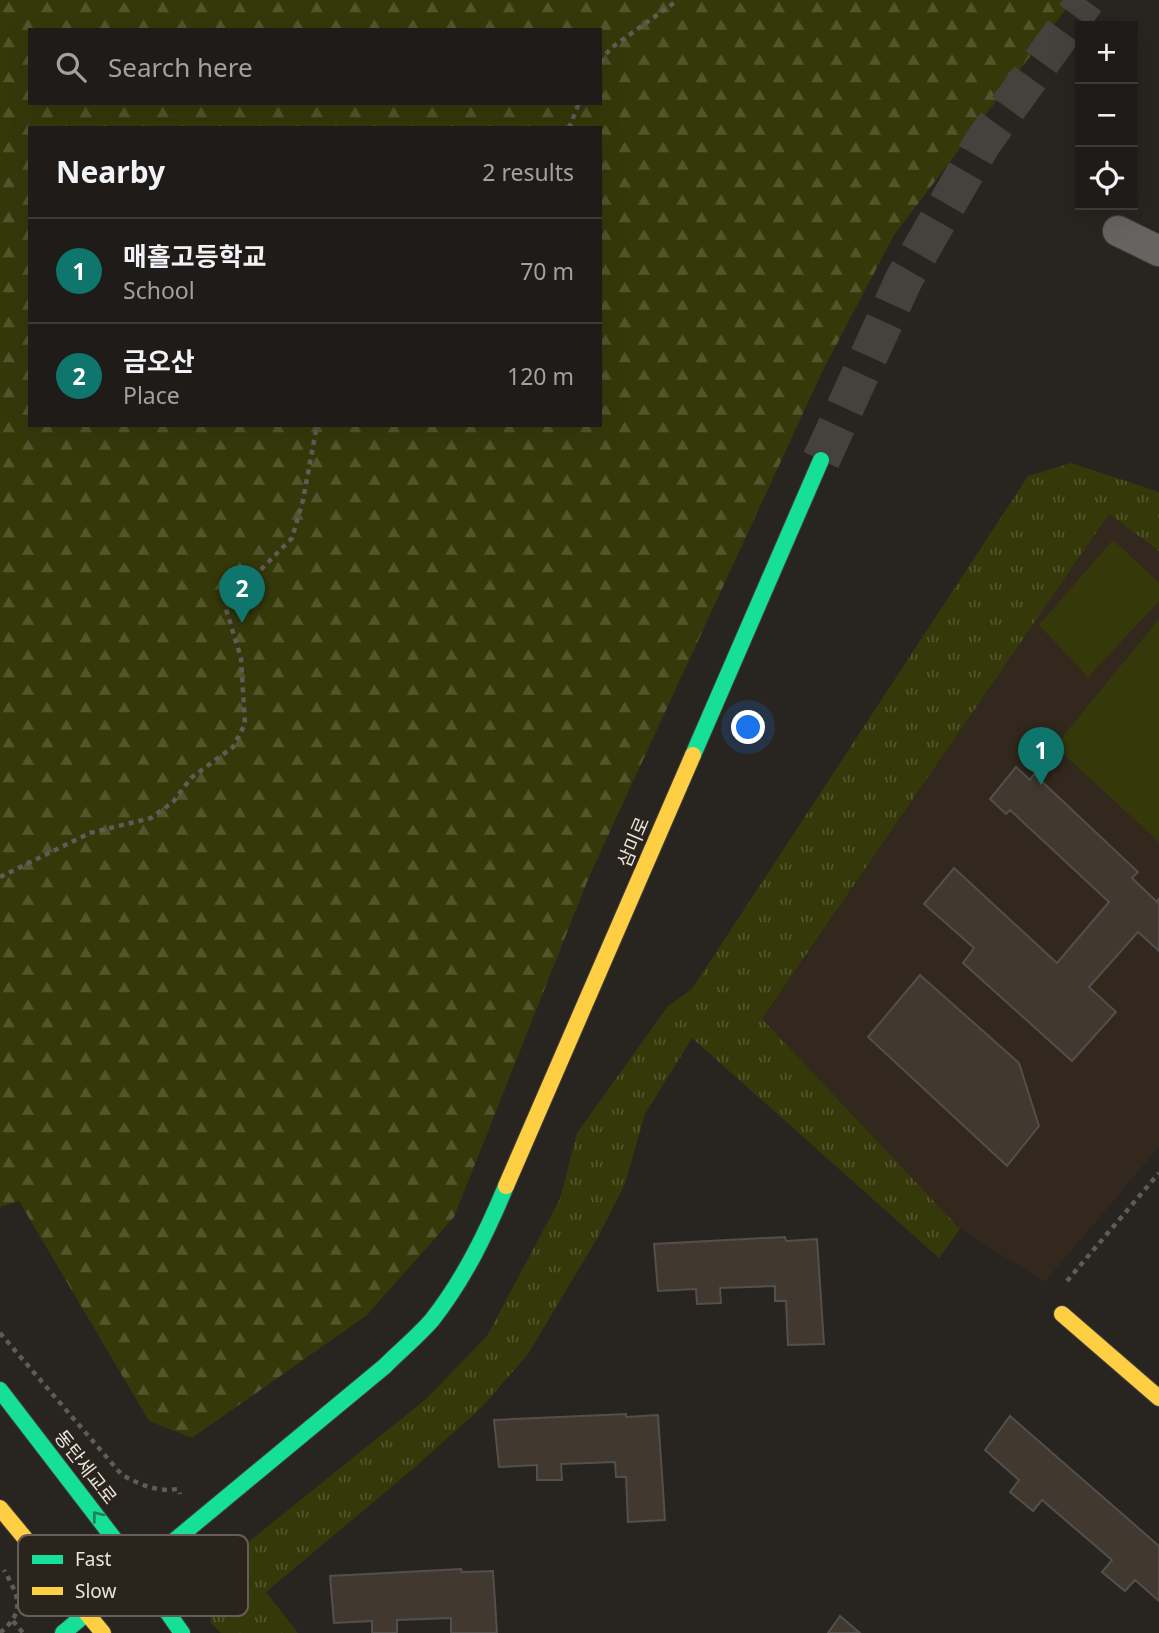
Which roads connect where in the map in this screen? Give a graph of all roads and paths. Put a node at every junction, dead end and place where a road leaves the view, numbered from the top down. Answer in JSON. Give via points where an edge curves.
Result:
{"nodes":[{"id":1,"x":678,"y":0,"type":"edge"},
{"id":2,"x":602,"y":59,"type":"edge"},
{"id":3,"x":578,"y":105,"type":"edge"},
{"id":4,"x":570,"y":126,"type":"edge"},
{"id":5,"x":1118,"y":231,"type":"dead end"},
{"id":6,"x":1159,"y":251,"type":"edge"},
{"id":7,"x":317,"y":427,"type":"edge"},
{"id":8,"x":821,"y":460,"type":"tunnel mouth"},
{"id":9,"x":0,"y":877,"type":"edge"},
{"id":10,"x":1159,"y":1173,"type":"edge"},
{"id":11,"x":1067,"y":1281,"type":"dead end"},
{"id":12,"x":1062,"y":1314,"type":"dead end"},
{"id":13,"x":0,"y":1333,"type":"edge"},
{"id":14,"x":0,"y":1390,"type":"edge"},
{"id":15,"x":1159,"y":1398,"type":"edge"},
{"id":16,"x":178,"y":1489,"type":"dead end"},
{"id":17,"x":0,"y":1508,"type":"edge"},
{"id":18,"x":22,"y":1535,"type":"edge"},
{"id":19,"x":111,"y":1535,"type":"edge"},
{"id":20,"x":180,"y":1535,"type":"edge"},
{"id":21,"x":0,"y":1565,"type":"edge"},
{"id":22,"x":84,"y":1616,"type":"edge"},
{"id":23,"x":88,"y":1616,"type":"edge"},
{"id":24,"x":171,"y":1616,"type":"edge"},
{"id":25,"x":207,"y":1616,"type":"edge"},
{"id":26,"x":207,"y":1620,"type":"dead end"},
{"id":27,"x":13,"y":1622,"type":"junction"},
{"id":28,"x":0,"y":1633,"type":"edge"},
{"id":29,"x":23,"y":1633,"type":"edge"},
{"id":30,"x":63,"y":1633,"type":"edge"},
{"id":31,"x":103,"y":1633,"type":"edge"},
{"id":32,"x":183,"y":1633,"type":"edge"}],
"edges":[{"from":1,"to":2,"type":"path"},
{"from":3,"to":4,"type":"path"},
{"from":5,"to":6,"type":"street"},
{"from":7,"to":9,"type":"path","via":[[292,538],[225,606],[241,658],[245,724],[233,747],[191,778],[173,802],[151,818],[90,833]]},
{"from":8,"to":20,"type":"street","name":"삼미로","via":[[483,1240],[457,1286],[430,1322],[385,1366]]},
{"from":10,"to":11,"type":"path"},
{"from":12,"to":15,"type":"street"},
{"from":13,"to":16,"type":"path","via":[[122,1475],[162,1491]]},
{"from":19,"to":14,"type":"street","name":"동탄세교로","one_way":true},
{"from":17,"to":18,"type":"street"},
{"from":21,"to":27,"type":"path","via":[[18,1601]]},
{"from":22,"to":30,"type":"street"},
{"from":23,"to":31,"type":"street"},
{"from":24,"to":32,"type":"street","name":"동탄세교로"},
{"from":25,"to":26,"type":"path"},
{"from":27,"to":28,"type":"path"},
{"from":27,"to":29,"type":"path"}]}
